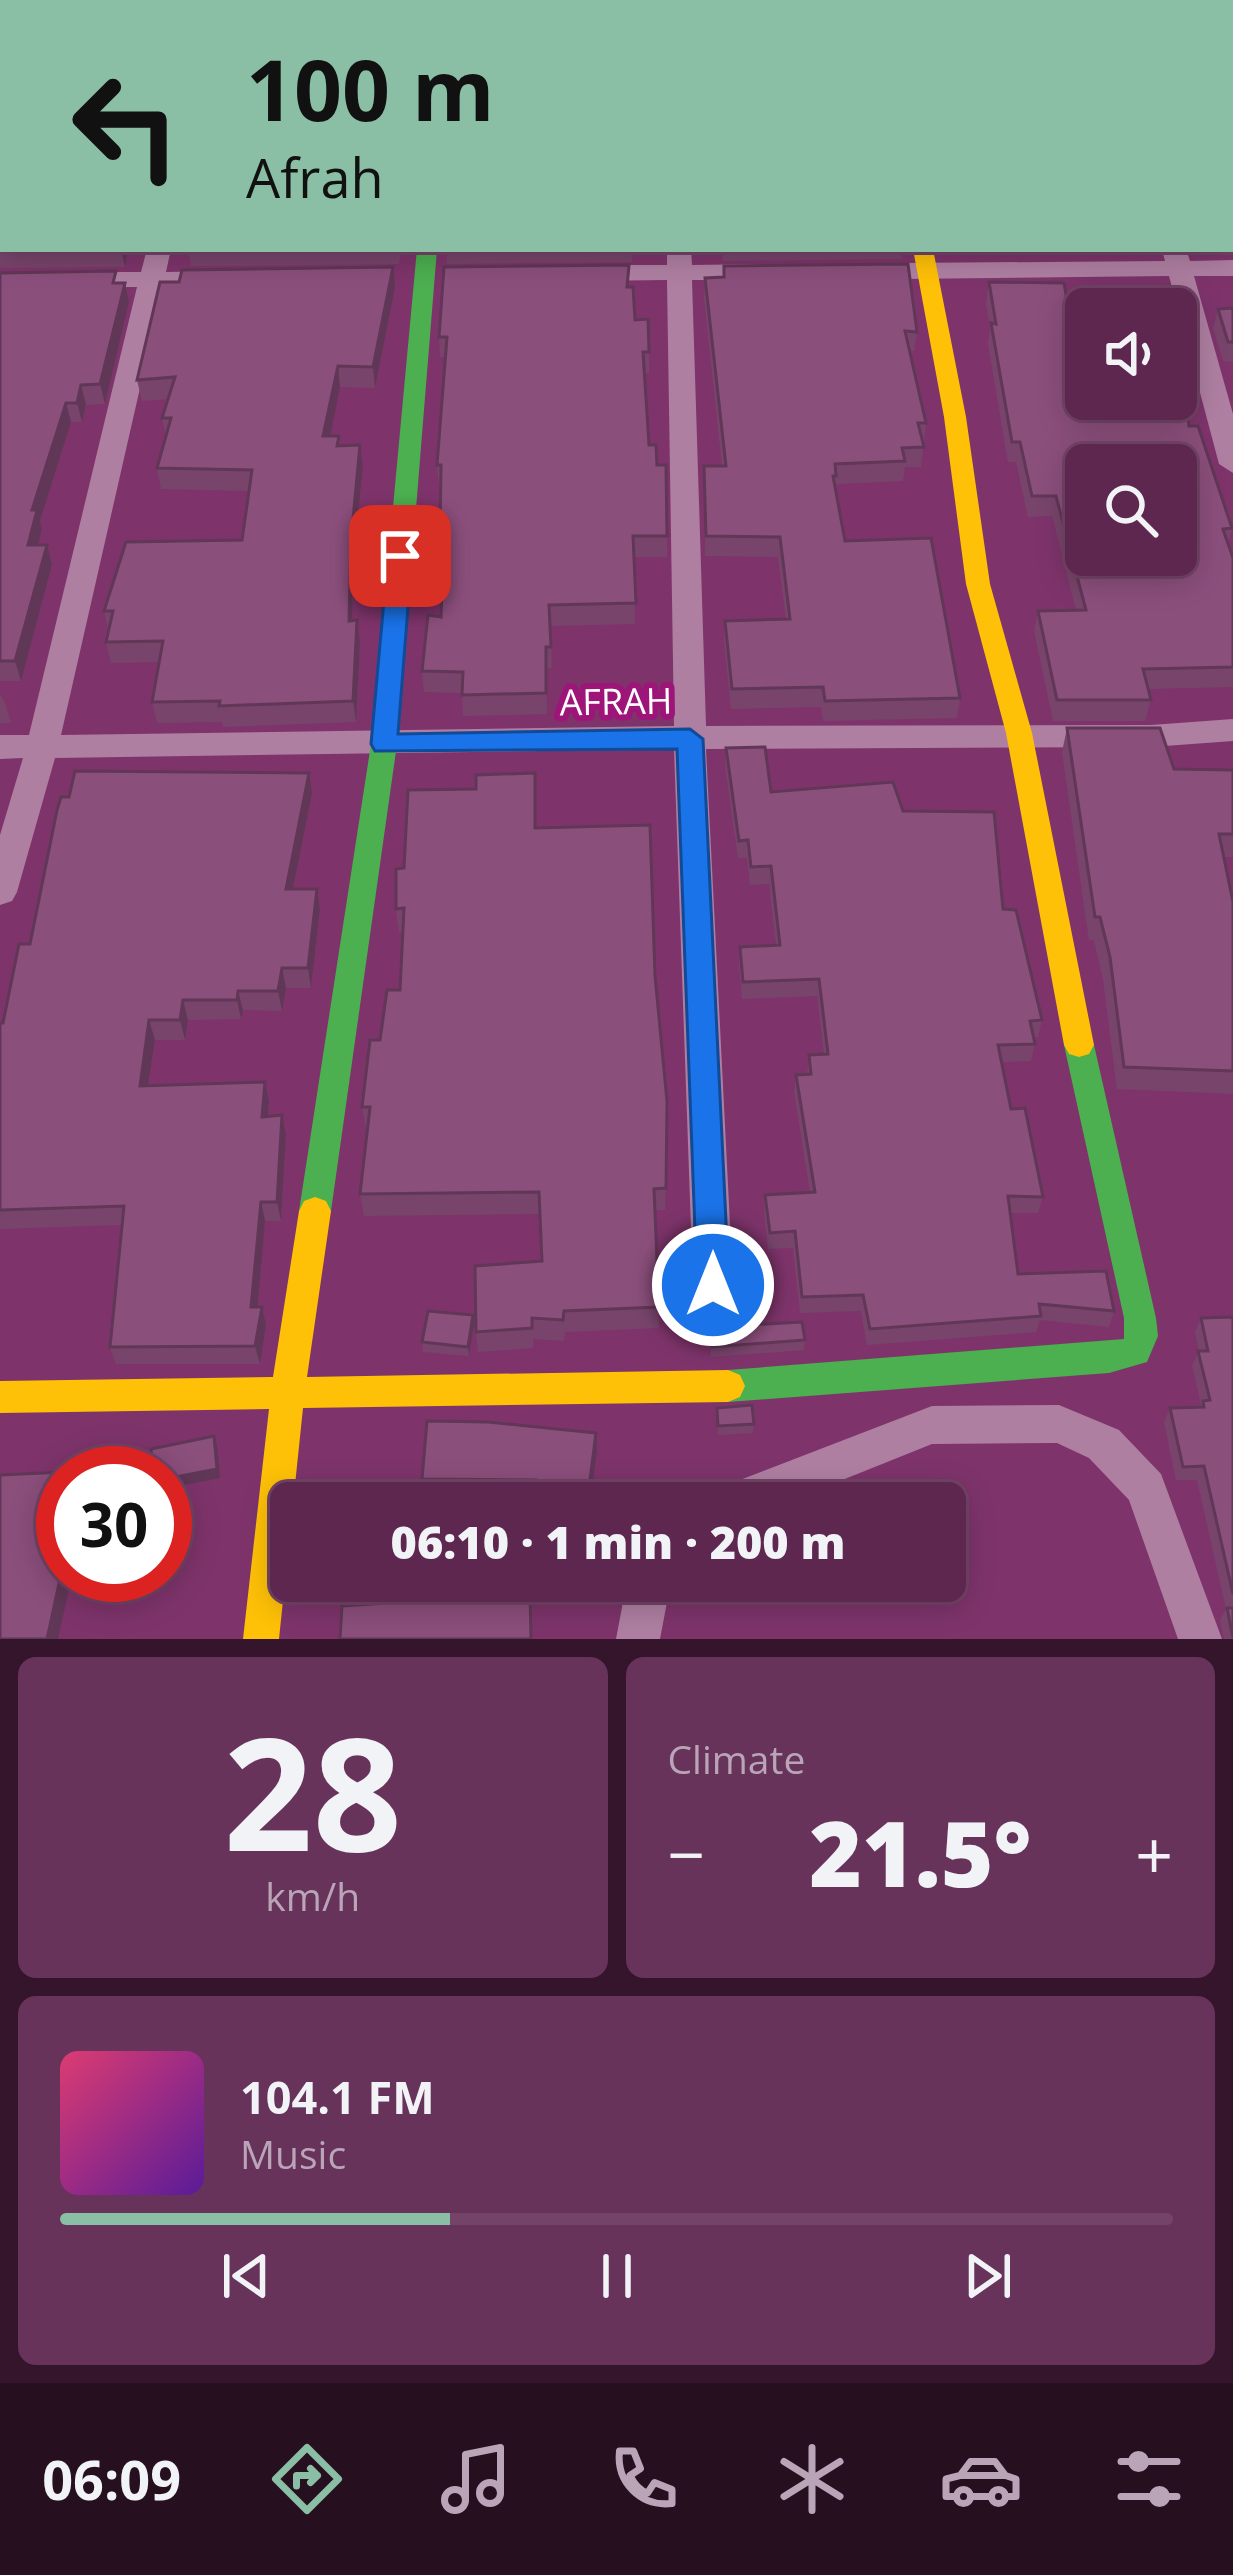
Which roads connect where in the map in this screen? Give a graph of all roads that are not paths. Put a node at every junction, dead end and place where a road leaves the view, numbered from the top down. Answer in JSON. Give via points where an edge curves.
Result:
{"nodes":[{"id":1,"x":158,"y":252,"type":"edge"},
{"id":2,"x":1177,"y":258,"type":"edge"},
{"id":3,"x":925,"y":260,"type":"edge"},
{"id":4,"x":679,"y":261,"type":"edge"},
{"id":5,"x":425,"y":267,"type":"edge"},
{"id":6,"x":1233,"y":268,"type":"edge"},
{"id":7,"x":882,"y":271,"type":"edge"},
{"id":8,"x":792,"y":272,"type":"edge"},
{"id":9,"x":564,"y":273,"type":"edge"},
{"id":10,"x":243,"y":278,"type":"edge"},
{"id":11,"x":0,"y":280,"type":"edge"},
{"id":12,"x":152,"y":281,"type":"junction"},
{"id":13,"x":1233,"y":464,"type":"edge"},
{"id":14,"x":1233,"y":730,"type":"edge"},
{"id":15,"x":1019,"y":733,"type":"junction"},
{"id":16,"x":690,"y":739,"type":"junction"},
{"id":17,"x":384,"y":744,"type":"junction"},
{"id":18,"x":0,"y":747,"type":"edge"},
{"id":19,"x":42,"y":747,"type":"junction"},
{"id":20,"x":0,"y":892,"type":"edge"},
{"id":21,"x":713,"y":1285,"type":"dead end"},
{"id":22,"x":288,"y":1391,"type":"junction"},
{"id":23,"x":0,"y":1397,"type":"edge"},
{"id":24,"x":787,"y":1482,"type":"edge"},
{"id":25,"x":645,"y":1602,"type":"edge"},
{"id":26,"x":261,"y":1639,"type":"edge"},
{"id":27,"x":638,"y":1639,"type":"edge"},
{"id":28,"x":1200,"y":1639,"type":"edge"}],
"edges":[{"from":1,"to":12,"type":"street"},
{"from":2,"to":3,"type":"street"},
{"from":2,"to":6,"type":"street"},
{"from":2,"to":13,"type":"street"},
{"from":3,"to":7,"type":"street"},
{"from":3,"to":15,"type":"street","via":[[978,584]]},
{"from":4,"to":8,"type":"street"},
{"from":4,"to":9,"type":"street"},
{"from":4,"to":16,"type":"street"},
{"from":5,"to":17,"type":"street"},
{"from":10,"to":12,"type":"street"},
{"from":11,"to":12,"type":"street"},
{"from":12,"to":19,"type":"street"},
{"from":14,"to":15,"type":"street","name":"AFRAH"},
{"from":15,"to":16,"type":"street","name":"AFRAH"},
{"from":15,"to":22,"type":"street","via":[[1140,1318],[1135,1351],[689,1389]]},
{"from":16,"to":17,"type":"street","name":"AFRAH"},
{"from":16,"to":21,"type":"street"},
{"from":17,"to":19,"type":"street","name":"AFRAH"},
{"from":17,"to":22,"type":"street"},
{"from":18,"to":19,"type":"street","name":"AFRAH"},
{"from":19,"to":20,"type":"street"},
{"from":22,"to":23,"type":"street"},
{"from":22,"to":26,"type":"street"},
{"from":24,"to":28,"type":"street","via":[[932,1425],[1059,1424],[1104,1444],[1146,1488]]},
{"from":25,"to":27,"type":"street"}]}
